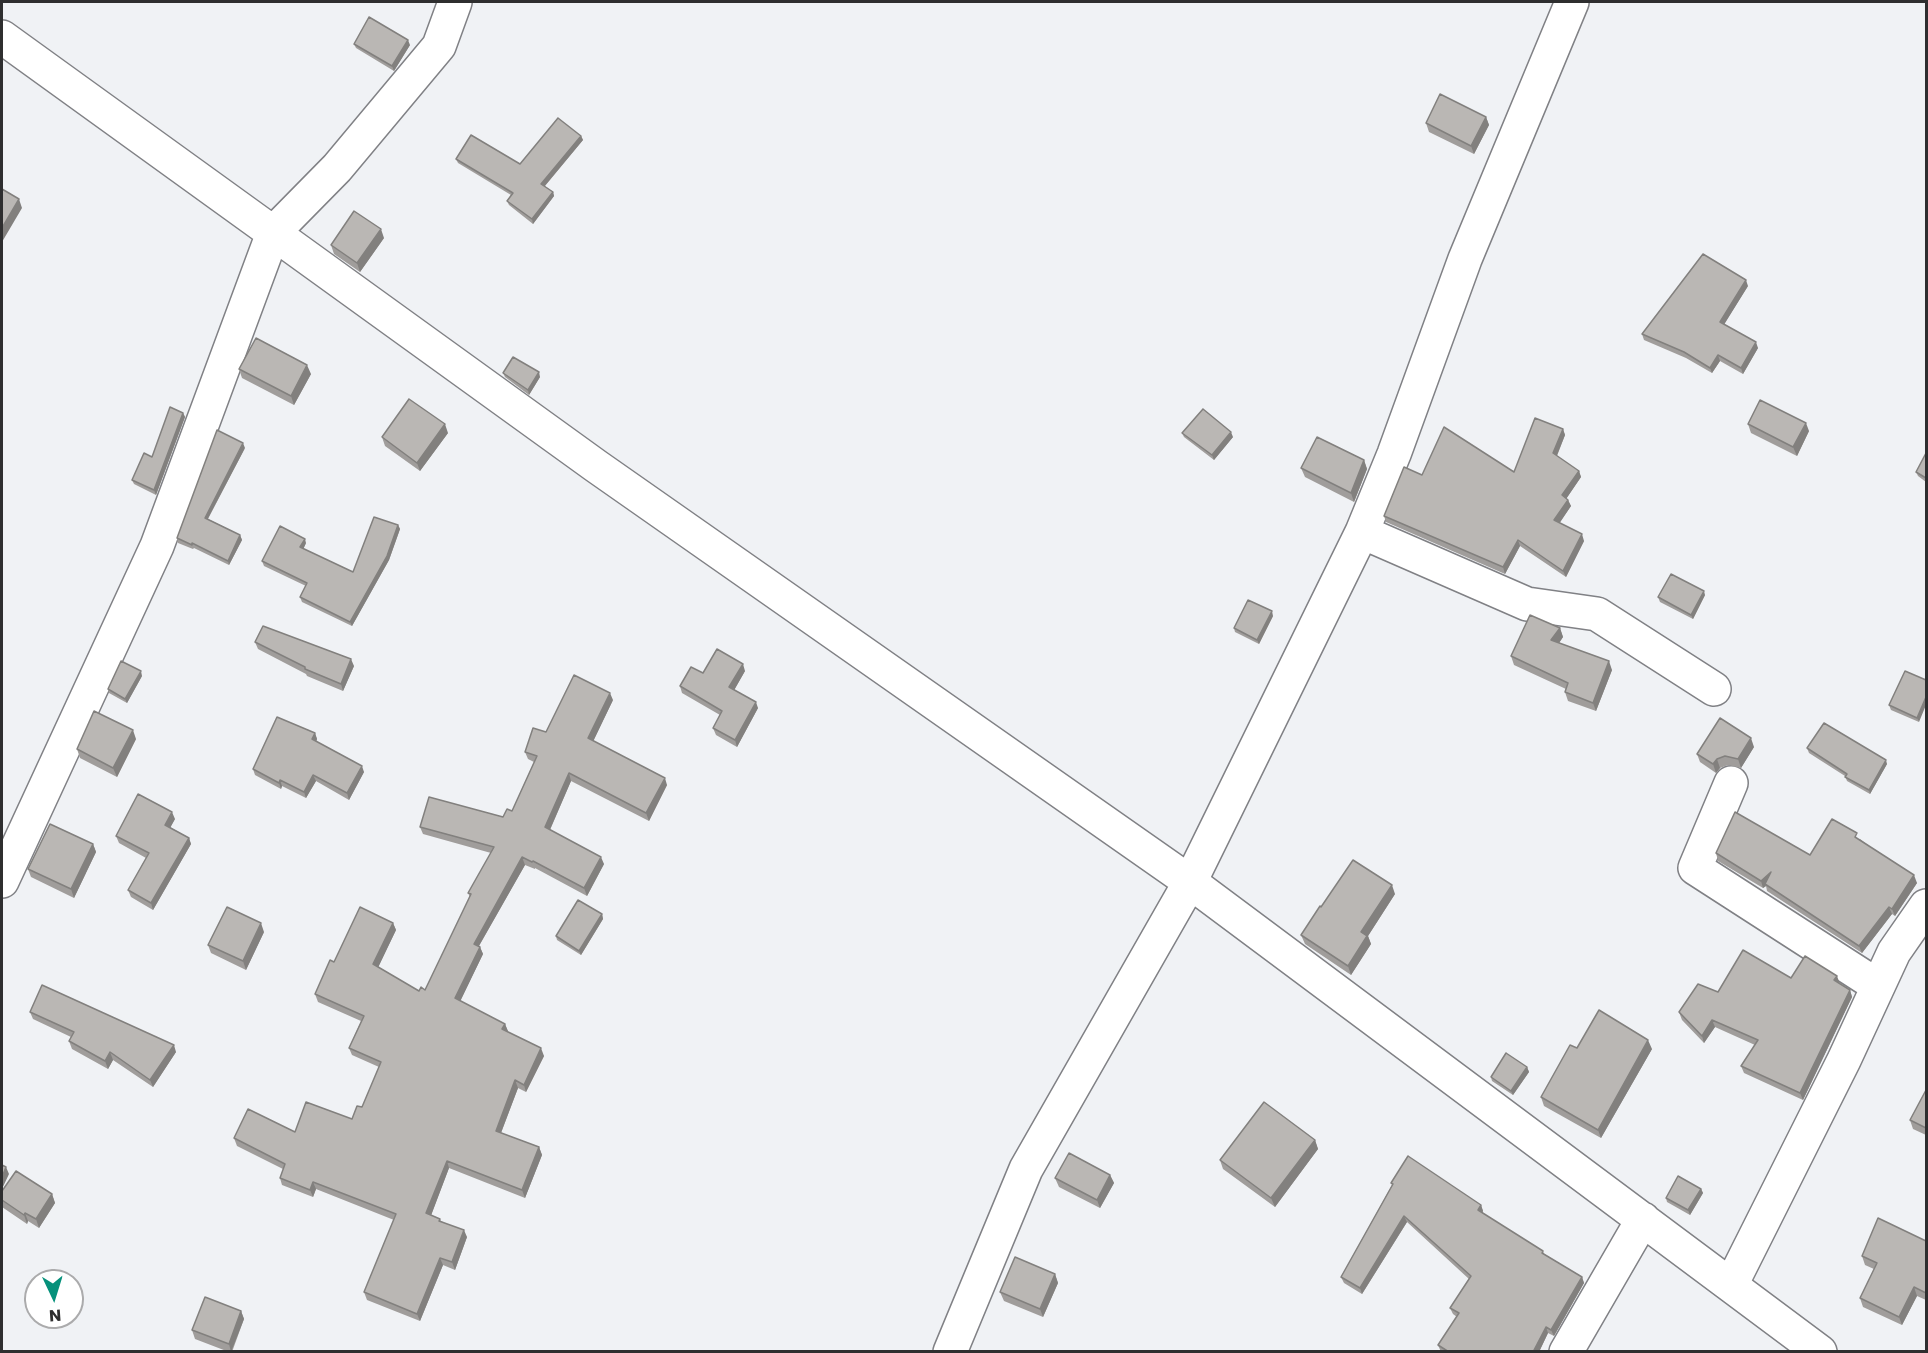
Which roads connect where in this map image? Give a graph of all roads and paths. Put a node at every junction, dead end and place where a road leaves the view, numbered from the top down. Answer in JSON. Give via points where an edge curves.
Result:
{"nodes":[{"id":1,"x":455,"y":2,"type":"edge"},
{"id":2,"x":1572,"y":2,"type":"edge"},
{"id":3,"x":2,"y":37,"type":"edge"},
{"id":4,"x":273,"y":233,"type":"junction"},
{"id":5,"x":1362,"y":532,"type":"junction"},
{"id":6,"x":1714,"y":689,"type":"dead end"},
{"id":7,"x":1731,"y":783,"type":"dead end"},
{"id":8,"x":2,"y":881,"type":"edge"},
{"id":9,"x":1190,"y":882,"type":"junction"},
{"id":10,"x":1926,"y":906,"type":"edge"},
{"id":11,"x":1878,"y":986,"type":"junction"},
{"id":12,"x":1643,"y":1219,"type":"junction"},
{"id":13,"x":1731,"y":1285,"type":"junction"},
{"id":14,"x":950,"y":1352,"type":"edge"},
{"id":15,"x":1566,"y":1352,"type":"edge"},
{"id":16,"x":1820,"y":1352,"type":"edge"}],
"edges":[{"from":1,"to":4,"type":"street","via":[[439,46],[337,168]]},
{"from":2,"to":5,"type":"street","via":[[1465,260]]},
{"from":3,"to":4,"type":"street"},
{"from":4,"to":8,"type":"street","via":[[157,546]]},
{"from":4,"to":9,"type":"street","via":[[606,473]]},
{"from":5,"to":6,"type":"street","via":[[1527,604],[1597,614]]},
{"from":5,"to":9,"type":"street"},
{"from":7,"to":11,"type":"street","via":[[1695,868]]},
{"from":9,"to":12,"type":"street"},
{"from":9,"to":14,"type":"street","via":[[1026,1169]]},
{"from":10,"to":11,"type":"street","via":[[1894,952]]},
{"from":11,"to":13,"type":"street"},
{"from":12,"to":13,"type":"street"},
{"from":12,"to":15,"type":"street"},
{"from":13,"to":16,"type":"street"}]}
